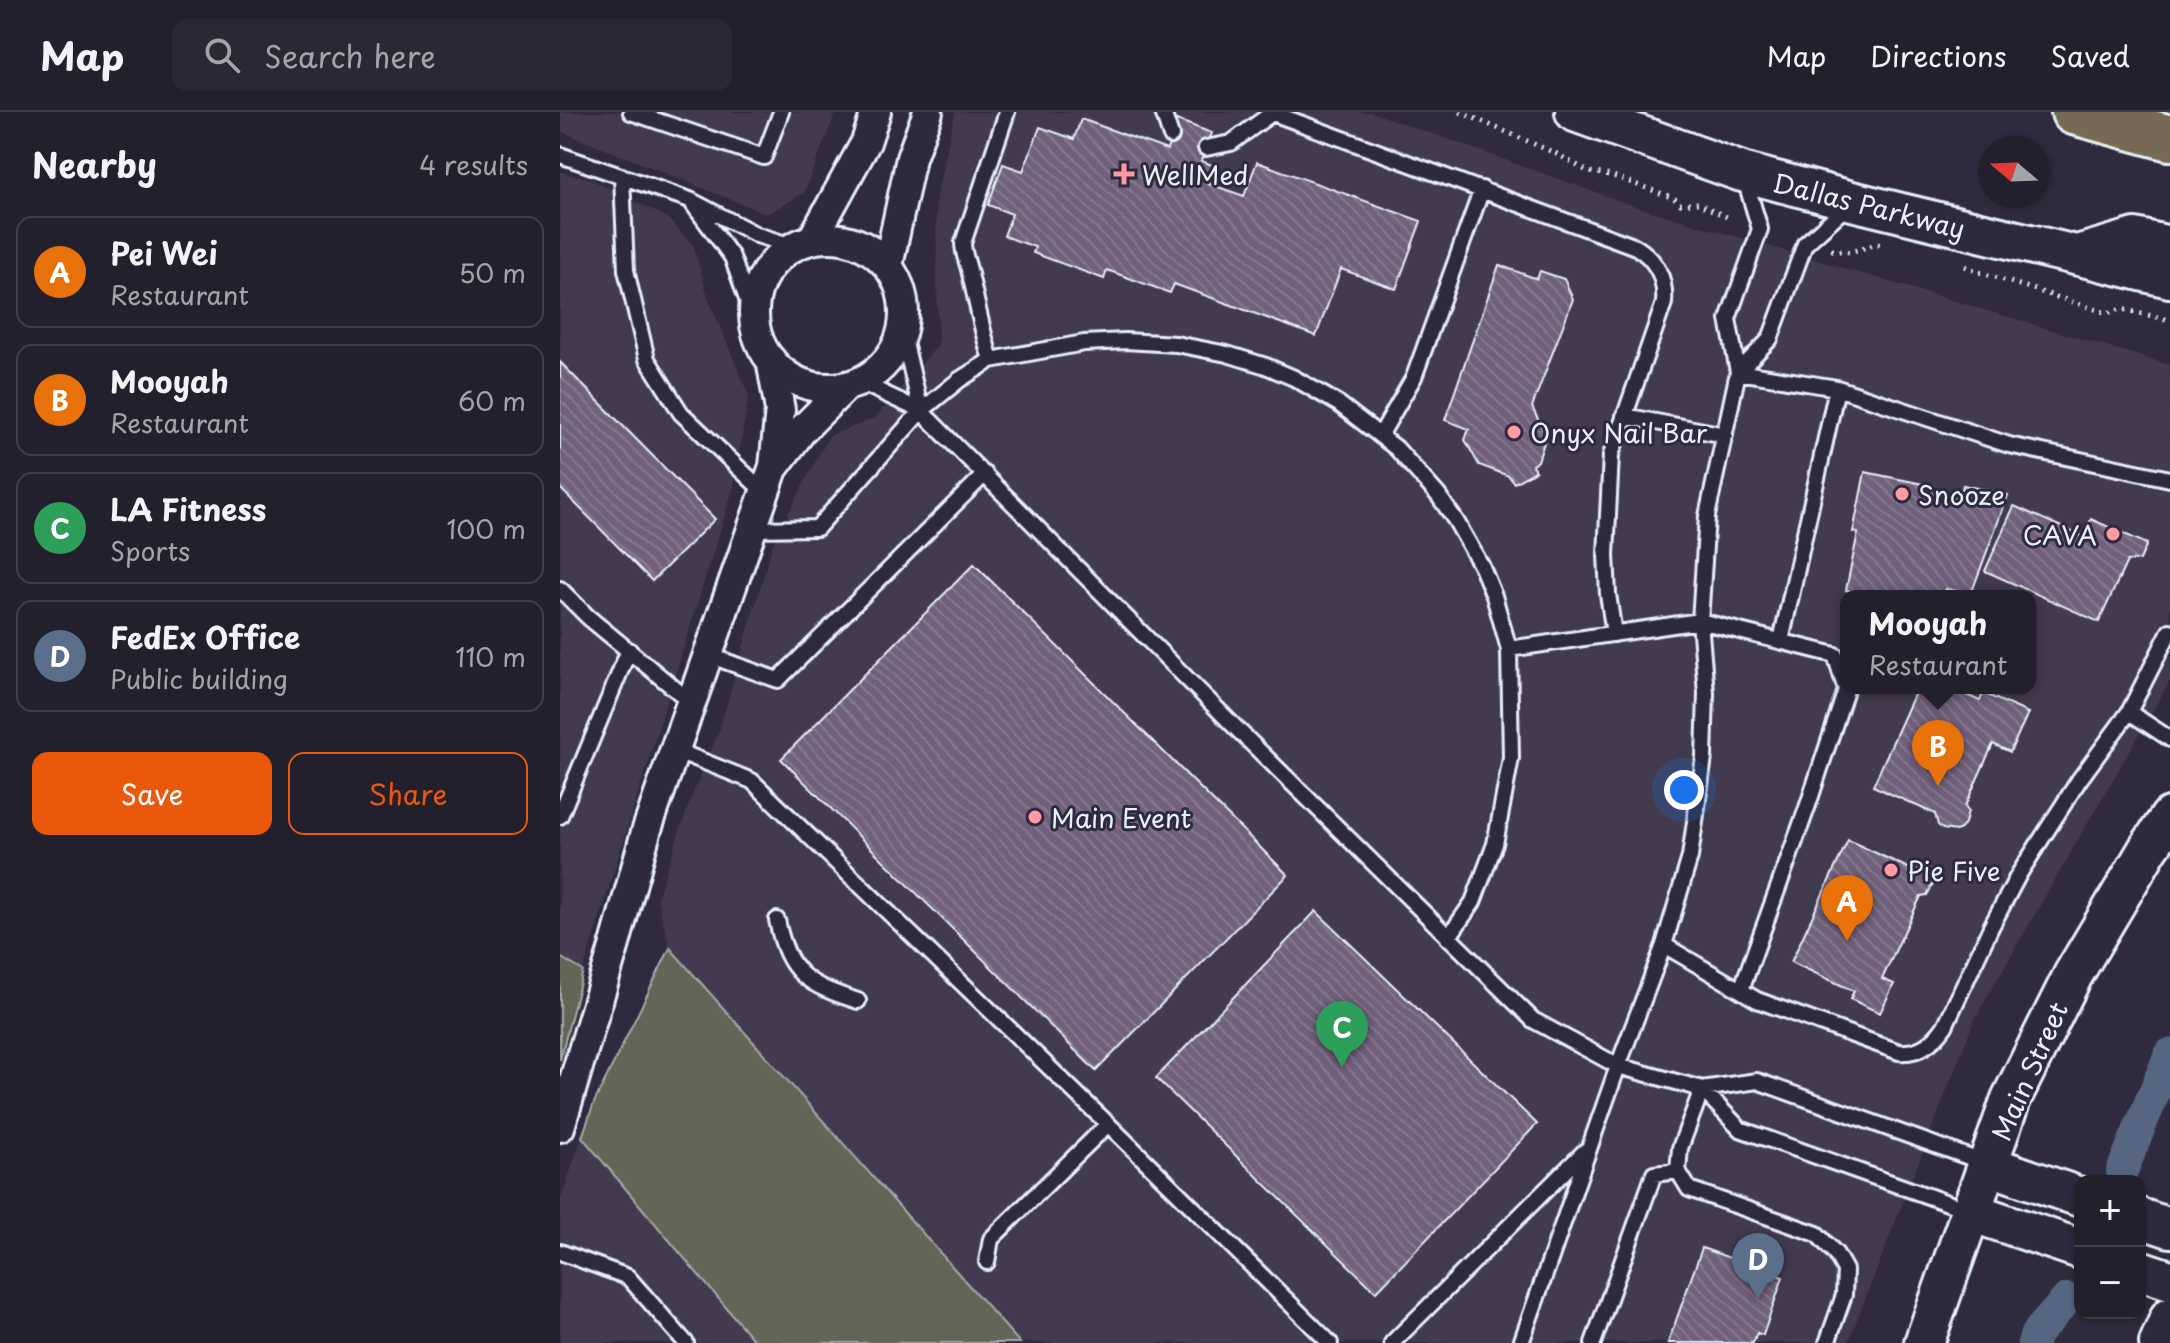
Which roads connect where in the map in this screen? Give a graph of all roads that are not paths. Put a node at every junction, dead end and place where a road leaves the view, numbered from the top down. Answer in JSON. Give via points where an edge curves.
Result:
{"nodes":[{"id":1,"x":631,"y":112,"type":"edge"},
{"id":2,"x":781,"y":112,"type":"edge"},
{"id":3,"x":876,"y":112,"type":"edge"},
{"id":4,"x":928,"y":112,"type":"edge"},
{"id":5,"x":1007,"y":112,"type":"edge"},
{"id":6,"x":1163,"y":112,"type":"edge"},
{"id":7,"x":1271,"y":112,"type":"edge"},
{"id":8,"x":1575,"y":112,"type":"edge"},
{"id":9,"x":2074,"y":112,"type":"edge"},
{"id":10,"x":1171,"y":136,"type":"dead end"},
{"id":11,"x":2170,"y":138,"type":"edge"},
{"id":12,"x":1206,"y":148,"type":"dead end"},
{"id":13,"x":560,"y":155,"type":"edge"},
{"id":14,"x":1742,"y":172,"type":"junction"},
{"id":15,"x":622,"y":176,"type":"junction"},
{"id":16,"x":1482,"y":189,"type":"junction"},
{"id":17,"x":690,"y":200,"type":"junction"},
{"id":18,"x":1852,"y":201,"type":"junction"},
{"id":19,"x":804,"y":243,"type":"junction"},
{"id":20,"x":2170,"y":246,"type":"edge"},
{"id":21,"x":2074,"y":256,"type":"junction"},
{"id":22,"x":888,"y":266,"type":"junction"},
{"id":23,"x":2170,"y":278,"type":"edge"},
{"id":24,"x":755,"y":322,"type":"junction"},
{"id":25,"x":902,"y":330,"type":"junction"},
{"id":26,"x":771,"y":360,"type":"junction"},
{"id":27,"x":991,"y":360,"type":"junction"},
{"id":28,"x":1738,"y":372,"type":"junction"},
{"id":29,"x":853,"y":384,"type":"junction"},
{"id":30,"x":1837,"y":388,"type":"junction"},
{"id":31,"x":921,"y":411,"type":"junction"},
{"id":32,"x":1624,"y":416,"type":"junction"},
{"id":33,"x":1381,"y":434,"type":"junction"},
{"id":34,"x":1725,"y":435,"type":"junction"},
{"id":35,"x":985,"y":474,"type":"junction"},
{"id":36,"x":770,"y":479,"type":"junction"},
{"id":37,"x":2170,"y":479,"type":"edge"},
{"id":38,"x":753,"y":529,"type":"junction"},
{"id":39,"x":560,"y":589,"type":"edge"},
{"id":40,"x":1700,"y":621,"type":"junction"},
{"id":41,"x":2170,"y":631,"type":"edge"},
{"id":42,"x":1614,"y":634,"type":"junction"},
{"id":43,"x":1781,"y":641,"type":"junction"},
{"id":44,"x":1509,"y":649,"type":"junction"},
{"id":45,"x":629,"y":650,"type":"junction"},
{"id":46,"x":708,"y":655,"type":"junction"},
{"id":47,"x":1840,"y":671,"type":"edge"},
{"id":48,"x":1845,"y":694,"type":"edge"},
{"id":49,"x":692,"y":703,"type":"junction"},
{"id":50,"x":2129,"y":712,"type":"junction"},
{"id":51,"x":2170,"y":739,"type":"edge"},
{"id":52,"x":675,"y":750,"type":"junction"},
{"id":53,"x":560,"y":816,"type":"edge"},
{"id":54,"x":2170,"y":817,"type":"edge"},
{"id":55,"x":777,"y":920,"type":"dead end"},
{"id":56,"x":1448,"y":938,"type":"junction"},
{"id":57,"x":1664,"y":945,"type":"junction"},
{"id":58,"x":1741,"y":990,"type":"junction"},
{"id":59,"x":858,"y":1001,"type":"dead end"},
{"id":60,"x":1618,"y":1066,"type":"junction"},
{"id":61,"x":1702,"y":1089,"type":"junction"},
{"id":62,"x":562,"y":1112,"type":"edge"},
{"id":63,"x":1108,"y":1124,"type":"junction"},
{"id":64,"x":1589,"y":1146,"type":"junction"},
{"id":65,"x":1988,"y":1165,"type":"junction"},
{"id":66,"x":1678,"y":1171,"type":"junction"},
{"id":67,"x":2074,"y":1195,"type":"edge"},
{"id":68,"x":1971,"y":1212,"type":"junction"},
{"id":69,"x":2146,"y":1220,"type":"edge"},
{"id":70,"x":2170,"y":1228,"type":"edge"},
{"id":71,"x":2074,"y":1247,"type":"edge"},
{"id":72,"x":560,"y":1252,"type":"edge"},
{"id":73,"x":987,"y":1262,"type":"dead end"},
{"id":74,"x":2146,"y":1272,"type":"edge"},
{"id":75,"x":2170,"y":1280,"type":"edge"},
{"id":76,"x":2170,"y":1317,"type":"edge"},
{"id":77,"x":686,"y":1343,"type":"edge"},
{"id":78,"x":1330,"y":1343,"type":"edge"},
{"id":79,"x":1392,"y":1343,"type":"edge"},
{"id":80,"x":1521,"y":1343,"type":"edge"},
{"id":81,"x":1593,"y":1343,"type":"edge"},
{"id":82,"x":1827,"y":1343,"type":"edge"},
{"id":83,"x":1924,"y":1343,"type":"edge"},
{"id":84,"x":2159,"y":1343,"type":"edge"}],
"edges":[{"from":1,"to":2,"type":"lane","via":[[764,157]]},
{"from":3,"to":19,"type":"street","via":[[866,142]]},
{"from":4,"to":22,"type":"street","via":[[911,158]]},
{"from":5,"to":27,"type":"lane","via":[[963,243]]},
{"from":6,"to":10,"type":"lane"},
{"from":7,"to":12,"type":"lane","via":[[1231,143]]},
{"from":7,"to":16,"type":"lane"},
{"from":8,"to":14,"type":"main road","name":"Dallas Parkway"},
{"from":9,"to":11,"type":"highway"},
{"from":13,"to":15,"type":"lane"},
{"from":14,"to":18,"type":"main road","name":"Dallas Parkway"},
{"from":14,"to":28,"type":"lane","via":[[1760,229],[1728,319]]},
{"from":15,"to":17,"type":"lane"},
{"from":15,"to":36,"type":"lane","via":[[626,270],[647,359],[681,413]]},
{"from":16,"to":32,"type":"lane","via":[[1636,247],[1658,269],[1664,303]]},
{"from":16,"to":33,"type":"lane","via":[[1414,377]]},
{"from":17,"to":19,"type":"lane","via":[[757,235]]},
{"from":17,"to":24,"type":"lane","via":[[732,257]]},
{"from":18,"to":21,"type":"main road","name":"Dallas Parkway"},
{"from":18,"to":28,"type":"lane","via":[[1805,244],[1770,339]]},
{"from":19,"to":22,"type":"street","via":[[833,238],[854,242]]},
{"from":19,"to":24,"type":"street","via":[[779,258],[761,282]]},
{"from":20,"to":21,"type":"main road","via":[[2135,238]]},
{"from":21,"to":23,"type":"main road","name":"Dallas Parkway"},
{"from":22,"to":25,"type":"street","via":[[902,296]]},
{"from":24,"to":26,"type":"street"},
{"from":25,"to":29,"type":"street","via":[[884,364]]},
{"from":25,"to":31,"type":"lane"},
{"from":26,"to":29,"type":"street","via":[[803,383]]},
{"from":26,"to":36,"type":"street","via":[[780,410]]},
{"from":27,"to":31,"type":"lane"},
{"from":27,"to":33,"type":"lane","via":[[1105,341],[1196,347],[1294,378]]},
{"from":28,"to":30,"type":"lane"},
{"from":28,"to":34,"type":"lane"},
{"from":29,"to":31,"type":"lane"},
{"from":29,"to":36,"type":"street","via":[[803,429]]},
{"from":30,"to":37,"type":"lane","via":[[2009,445]]},
{"from":30,"to":43,"type":"lane"},
{"from":31,"to":35,"type":"lane"},
{"from":31,"to":38,"type":"lane","via":[[817,528]]},
{"from":32,"to":34,"type":"lane"},
{"from":32,"to":42,"type":"lane","via":[[1611,455],[1608,491],[1606,555]]},
{"from":33,"to":44,"type":"lane","via":[[1438,495],[1472,548],[1494,596]]},
{"from":34,"to":40,"type":"lane","via":[[1707,516]]},
{"from":35,"to":46,"type":"lane","via":[[778,680]]},
{"from":35,"to":56,"type":"lane"},
{"from":36,"to":38,"type":"street"},
{"from":38,"to":46,"type":"street"},
{"from":39,"to":45,"type":"lane"},
{"from":40,"to":42,"type":"lane"},
{"from":40,"to":43,"type":"lane"},
{"from":40,"to":57,"type":"lane","via":[[1704,757],[1690,857]]},
{"from":41,"to":50,"type":"lane"},
{"from":42,"to":44,"type":"lane"},
{"from":43,"to":47,"type":"lane","via":[[1835,655]]},
{"from":44,"to":56,"type":"lane","via":[[1511,758],[1495,844],[1473,902]]},
{"from":45,"to":49,"type":"lane"},
{"from":45,"to":53,"type":"lane"},
{"from":46,"to":49,"type":"street"},
{"from":48,"to":58,"type":"lane"},
{"from":49,"to":52,"type":"street"},
{"from":50,"to":51,"type":"lane"},
{"from":50,"to":58,"type":"lane","via":[[2041,838],[1991,927],[1945,1026],[1929,1044],[1899,1052]]},
{"from":52,"to":62,"type":"street"},
{"from":52,"to":63,"type":"lane","via":[[752,781]]},
{"from":54,"to":65,"type":"main road","name":"Main Street","via":[[2073,975],[2011,1099]]},
{"from":55,"to":59,"type":"lane","via":[[796,970],[826,991]]},
{"from":56,"to":60,"type":"lane","via":[[1533,1020]]},
{"from":57,"to":58,"type":"lane"},
{"from":57,"to":60,"type":"lane"},
{"from":60,"to":61,"type":"lane"},
{"from":60,"to":64,"type":"lane"},
{"from":61,"to":65,"type":"lane","via":[[1757,1081]]},
{"from":61,"to":66,"type":"lane","via":[[1680,1148]]},
{"from":61,"to":68,"type":"lane","via":[[1740,1129]]},
{"from":63,"to":73,"type":"lane","via":[[991,1239]]},
{"from":63,"to":78,"type":"lane"},
{"from":64,"to":79,"type":"lane"},
{"from":64,"to":80,"type":"lane"},
{"from":65,"to":67,"type":"main road"},
{"from":65,"to":68,"type":"main road","name":"Main Street"},
{"from":66,"to":81,"type":"lane","via":[[1654,1174]]},
{"from":66,"to":82,"type":"lane","via":[[1689,1189],[1817,1234],[1836,1254],[1845,1270],[1844,1295]]},
{"from":68,"to":71,"type":"main road"},
{"from":68,"to":83,"type":"main road","name":"Main Street"},
{"from":69,"to":70,"type":"main road"},
{"from":72,"to":77,"type":"lane","via":[[628,1277]]},
{"from":74,"to":75,"type":"main road"},
{"from":76,"to":84,"type":"main road"}]}
